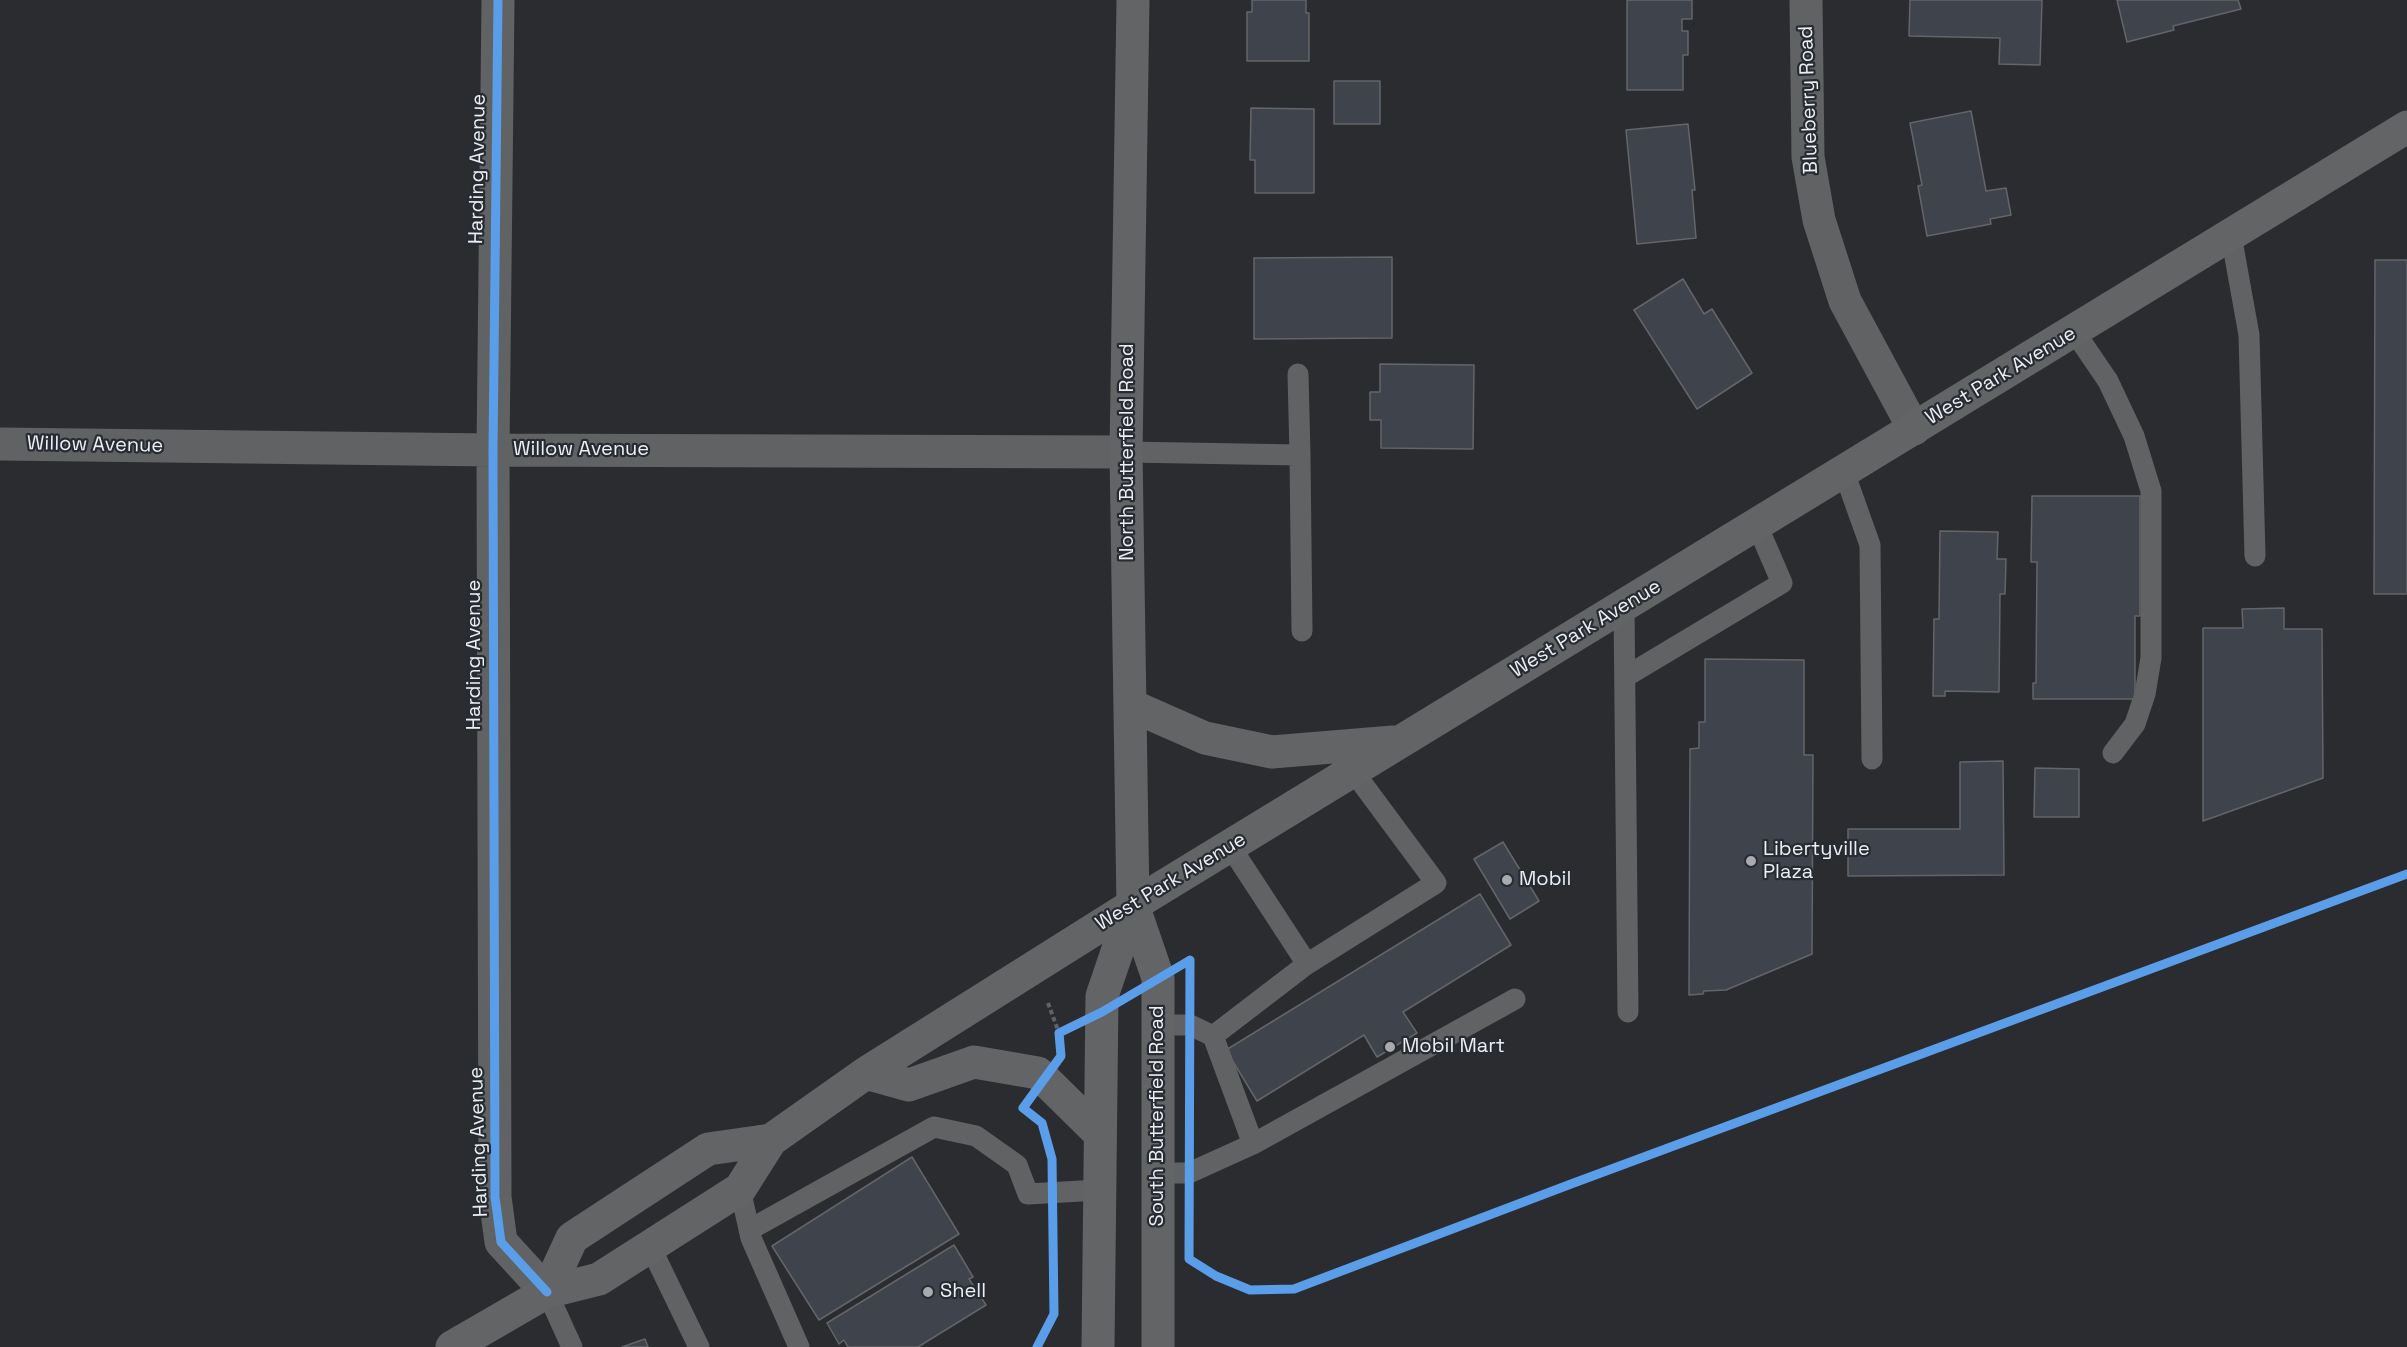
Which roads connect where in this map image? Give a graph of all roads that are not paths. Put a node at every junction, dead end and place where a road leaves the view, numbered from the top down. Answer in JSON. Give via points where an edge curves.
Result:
{"nodes":[{"id":1,"x":498,"y":0,"type":"edge"},
{"id":2,"x":1133,"y":0,"type":"edge"},
{"id":3,"x":1806,"y":0,"type":"edge"},
{"id":4,"x":2407,"y":127,"type":"edge"},
{"id":5,"x":2231,"y":235,"type":"junction"},
{"id":6,"x":2074,"y":331,"type":"junction"},
{"id":7,"x":1298,"y":374,"type":"dead end"},
{"id":8,"x":1914,"y":429,"type":"junction"},
{"id":9,"x":0,"y":444,"type":"edge"},
{"id":10,"x":493,"y":450,"type":"junction"},
{"id":11,"x":1126,"y":452,"type":"junction"},
{"id":12,"x":1299,"y":455,"type":"junction"},
{"id":13,"x":1844,"y":472,"type":"junction"},
{"id":14,"x":1757,"y":525,"type":"junction"},
{"id":15,"x":2255,"y":556,"type":"dead end"},
{"id":16,"x":1624,"y":606,"type":"junction"},
{"id":17,"x":1302,"y":631,"type":"dead end"},
{"id":18,"x":1624,"y":677,"type":"junction"},
{"id":19,"x":1130,"y":705,"type":"junction"},
{"id":20,"x":1401,"y":742,"type":"junction"},
{"id":21,"x":2113,"y":753,"type":"dead end"},
{"id":22,"x":1872,"y":759,"type":"dead end"},
{"id":23,"x":1353,"y":771,"type":"junction"},
{"id":24,"x":1230,"y":846,"type":"junction"},
{"id":25,"x":1133,"y":905,"type":"junction"},
{"id":26,"x":1307,"y":964,"type":"junction"},
{"id":27,"x":1515,"y":999,"type":"dead end"},
{"id":28,"x":1628,"y":1012,"type":"dead end"},
{"id":29,"x":1158,"y":1025,"type":"junction"},
{"id":30,"x":1213,"y":1036,"type":"junction"},
{"id":31,"x":866,"y":1072,"type":"junction"},
{"id":32,"x":1100,"y":1134,"type":"junction"},
{"id":33,"x":771,"y":1140,"type":"junction"},
{"id":34,"x":1253,"y":1144,"type":"junction"},
{"id":35,"x":1158,"y":1173,"type":"junction"},
{"id":36,"x":740,"y":1189,"type":"junction"},
{"id":37,"x":1099,"y":1190,"type":"junction"},
{"id":38,"x":749,"y":1230,"type":"junction"},
{"id":39,"x":650,"y":1246,"type":"junction"},
{"id":40,"x":547,"y":1292,"type":"junction"},
{"id":41,"x":452,"y":1347,"type":"edge"},
{"id":42,"x":572,"y":1347,"type":"edge"},
{"id":43,"x":699,"y":1347,"type":"edge"},
{"id":44,"x":799,"y":1347,"type":"edge"},
{"id":45,"x":1098,"y":1347,"type":"edge"},
{"id":46,"x":1158,"y":1347,"type":"edge"}],
"edges":[{"from":1,"to":10,"type":"street","name":"Harding Avenue"},
{"from":2,"to":11,"type":"main road","name":"North Butterfield Road"},
{"from":3,"to":8,"type":"street","name":"Blueberry Road","via":[[1808,157],[1819,220],[1845,301]]},
{"from":4,"to":5,"type":"main road","name":"West Park Avenue"},
{"from":5,"to":6,"type":"main road","name":"West Park Avenue"},
{"from":5,"to":15,"type":"lane","via":[[2249,335]]},
{"from":6,"to":8,"type":"main road","name":"West Park Avenue"},
{"from":6,"to":21,"type":"lane","via":[[2108,381],[2134,436],[2151,491],[2151,658],[2135,724]]},
{"from":7,"to":12,"type":"lane"},
{"from":8,"to":13,"type":"main road","name":"West Park Avenue"},
{"from":9,"to":10,"type":"street","name":"Willow Avenue"},
{"from":10,"to":11,"type":"street","name":"Willow Avenue"},
{"from":10,"to":40,"type":"street","name":"Harding Avenue","via":[[495,1197],[501,1242]]},
{"from":11,"to":12,"type":"lane"},
{"from":11,"to":19,"type":"main road","name":"North Butterfield Road"},
{"from":12,"to":17,"type":"lane"},
{"from":13,"to":14,"type":"main road","name":"West Park Avenue"},
{"from":13,"to":22,"type":"lane","via":[[1870,545]]},
{"from":14,"to":16,"type":"main road","name":"West Park Avenue"},
{"from":14,"to":18,"type":"lane","via":[[1782,584]]},
{"from":16,"to":18,"type":"lane"},
{"from":16,"to":20,"type":"main road","name":"West Park Avenue"},
{"from":18,"to":28,"type":"lane"},
{"from":19,"to":20,"type":"main road","via":[[1205,738],[1272,752]]},
{"from":19,"to":25,"type":"main road","name":"North Butterfield Road"},
{"from":20,"to":23,"type":"main road","name":"West Park Avenue"},
{"from":23,"to":24,"type":"main road","name":"West Park Avenue"},
{"from":23,"to":26,"type":"lane","via":[[1436,883]]},
{"from":24,"to":25,"type":"main road","name":"West Park Avenue"},
{"from":24,"to":26,"type":"lane"},
{"from":25,"to":29,"type":"main road","name":"South Butterfield Road","via":[[1158,978]]},
{"from":25,"to":31,"type":"main road","name":"West Park Avenue"},
{"from":25,"to":32,"type":"main road","via":[[1102,996]]},
{"from":26,"to":30,"type":"lane"},
{"from":27,"to":34,"type":"lane"},
{"from":29,"to":30,"type":"lane","via":[[1190,1025]]},
{"from":29,"to":35,"type":"main road","name":"South Butterfield Road"},
{"from":30,"to":34,"type":"lane"},
{"from":31,"to":32,"type":"main road","via":[[909,1085],[974,1062],[1038,1073]]},
{"from":31,"to":33,"type":"main road","name":"West Park Avenue"},
{"from":32,"to":37,"type":"main road"},
{"from":33,"to":36,"type":"main road","name":"West Park Avenue"},
{"from":33,"to":40,"type":"main road","name":"West Park Avenue","via":[[708,1149],[572,1238]]},
{"from":34,"to":35,"type":"lane","via":[[1189,1173]]},
{"from":35,"to":46,"type":"main road","name":"South Butterfield Road"},
{"from":36,"to":38,"type":"lane"},
{"from":36,"to":39,"type":"main road","name":"West Park Avenue"},
{"from":37,"to":38,"type":"lane","via":[[1028,1194],[1017,1165],[976,1136],[934,1127]]},
{"from":37,"to":45,"type":"main road"},
{"from":38,"to":44,"type":"lane"},
{"from":39,"to":40,"type":"main road","name":"West Park Avenue","via":[[598,1279]]},
{"from":39,"to":43,"type":"lane"},
{"from":40,"to":41,"type":"main road","name":"West Park Avenue"},
{"from":40,"to":42,"type":"lane"}]}
